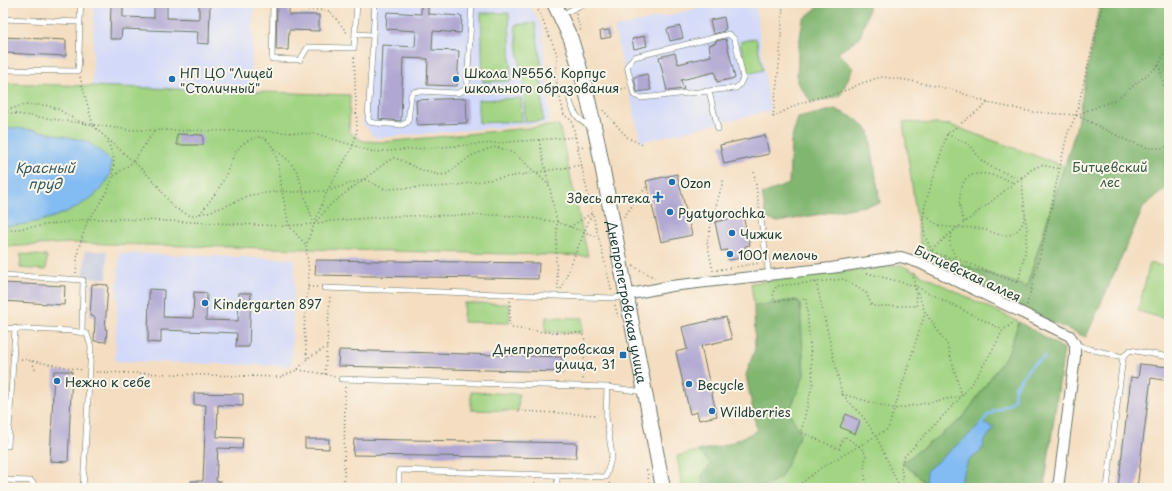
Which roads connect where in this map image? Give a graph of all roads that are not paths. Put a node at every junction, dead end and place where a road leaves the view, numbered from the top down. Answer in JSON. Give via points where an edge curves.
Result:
{"nodes":[{"id":1,"x":81,"y":3,"type":"edge"},
{"id":2,"x":273,"y":3,"type":"edge"},
{"id":3,"x":358,"y":3,"type":"edge"},
{"id":4,"x":375,"y":3,"type":"edge"},
{"id":5,"x":472,"y":3,"type":"edge"},
{"id":6,"x":586,"y":3,"type":"edge"},
{"id":7,"x":558,"y":9,"type":"edge"},
{"id":8,"x":3,"y":19,"type":"edge"},
{"id":9,"x":80,"y":22,"type":"junction"},
{"id":10,"x":355,"y":34,"type":"junction"},
{"id":11,"x":373,"y":35,"type":"junction"},
{"id":12,"x":3,"y":70,"type":"edge"},
{"id":13,"x":709,"y":91,"type":"junction"},
{"id":14,"x":718,"y":129,"type":"dead end"},
{"id":15,"x":761,"y":220,"type":"road end"},
{"id":16,"x":3,"y":275,"type":"edge"},
{"id":17,"x":769,"y":276,"type":"junction"},
{"id":18,"x":324,"y":288,"type":"road end"},
{"id":19,"x":620,"y":297,"type":"junction"},
{"id":20,"x":3,"y":328,"type":"edge"},
{"id":21,"x":15,"y":328,"type":"junction"},
{"id":22,"x":82,"y":333,"type":"junction"},
{"id":23,"x":1075,"y":344,"type":"junction"},
{"id":24,"x":1123,"y":357,"type":"junction"},
{"id":25,"x":1169,"y":357,"type":"edge"},
{"id":26,"x":343,"y":379,"type":"road end"},
{"id":27,"x":607,"y":387,"type":"junction"},
{"id":28,"x":645,"y":392,"type":"junction"},
{"id":29,"x":3,"y":446,"type":"edge"},
{"id":30,"x":557,"y":476,"type":"junction"},
{"id":31,"x":3,"y":480,"type":"edge"},
{"id":32,"x":43,"y":488,"type":"edge"},
{"id":33,"x":83,"y":488,"type":"edge"},
{"id":34,"x":399,"y":488,"type":"edge"},
{"id":35,"x":557,"y":488,"type":"edge"},
{"id":36,"x":663,"y":488,"type":"edge"},
{"id":37,"x":1058,"y":488,"type":"edge"},
{"id":38,"x":1107,"y":488,"type":"edge"}],
"edges":[{"from":1,"to":9,"type":"lane"},
{"from":2,"to":10,"type":"lane","via":[[272,59],[300,60],[308,47],[354,48]]},
{"from":3,"to":10,"type":"lane"},
{"from":4,"to":11,"type":"lane"},
{"from":5,"to":11,"type":"lane","via":[[467,87],[457,93],[414,92],[411,95],[409,119],[406,124],[375,123],[368,119]]},
{"from":6,"to":7,"type":"lane"},
{"from":7,"to":19,"type":"street","name":"Днепропетровская улица","via":[[571,39],[595,130]]},
{"from":8,"to":9,"type":"lane"},
{"from":9,"to":12,"type":"lane","via":[[78,71]]},
{"from":10,"to":11,"type":"lane"},
{"from":13,"to":13,"type":"lane","via":[[639,98],[634,95],[627,66],[634,57],[729,34],[736,44],[743,78],[736,88]]},
{"from":13,"to":14,"type":"lane"},
{"from":15,"to":17,"type":"lane"},
{"from":16,"to":22,"type":"lane","via":[[83,280]]},
{"from":17,"to":19,"type":"street","name":"Битцевская аллея","via":[[671,286]]},
{"from":17,"to":23,"type":"street","name":"Битцевская аллея","via":[[901,257],[916,261],[1070,336]]},
{"from":18,"to":19,"type":"lane"},
{"from":19,"to":28,"type":"street","name":"Днепропетровская улица"},
{"from":20,"to":21,"type":"lane"},
{"from":21,"to":22,"type":"lane"},
{"from":21,"to":29,"type":"lane","via":[[8,446]]},
{"from":22,"to":33,"type":"lane","via":[[86,334],[90,347]]},
{"from":23,"to":24,"type":"lane"},
{"from":23,"to":37,"type":"street"},
{"from":24,"to":25,"type":"lane","via":[[1130,350]]},
{"from":24,"to":38,"type":"lane"},
{"from":26,"to":27,"type":"lane"},
{"from":27,"to":28,"type":"lane"},
{"from":27,"to":30,"type":"lane","via":[[606,416],[612,455],[606,477]]},
{"from":28,"to":36,"type":"street","name":"Днепропетровская улица"},
{"from":30,"to":34,"type":"lane","via":[[399,470]]},
{"from":30,"to":35,"type":"lane"},
{"from":31,"to":32,"type":"lane","via":[[31,481],[37,488]]}]}
